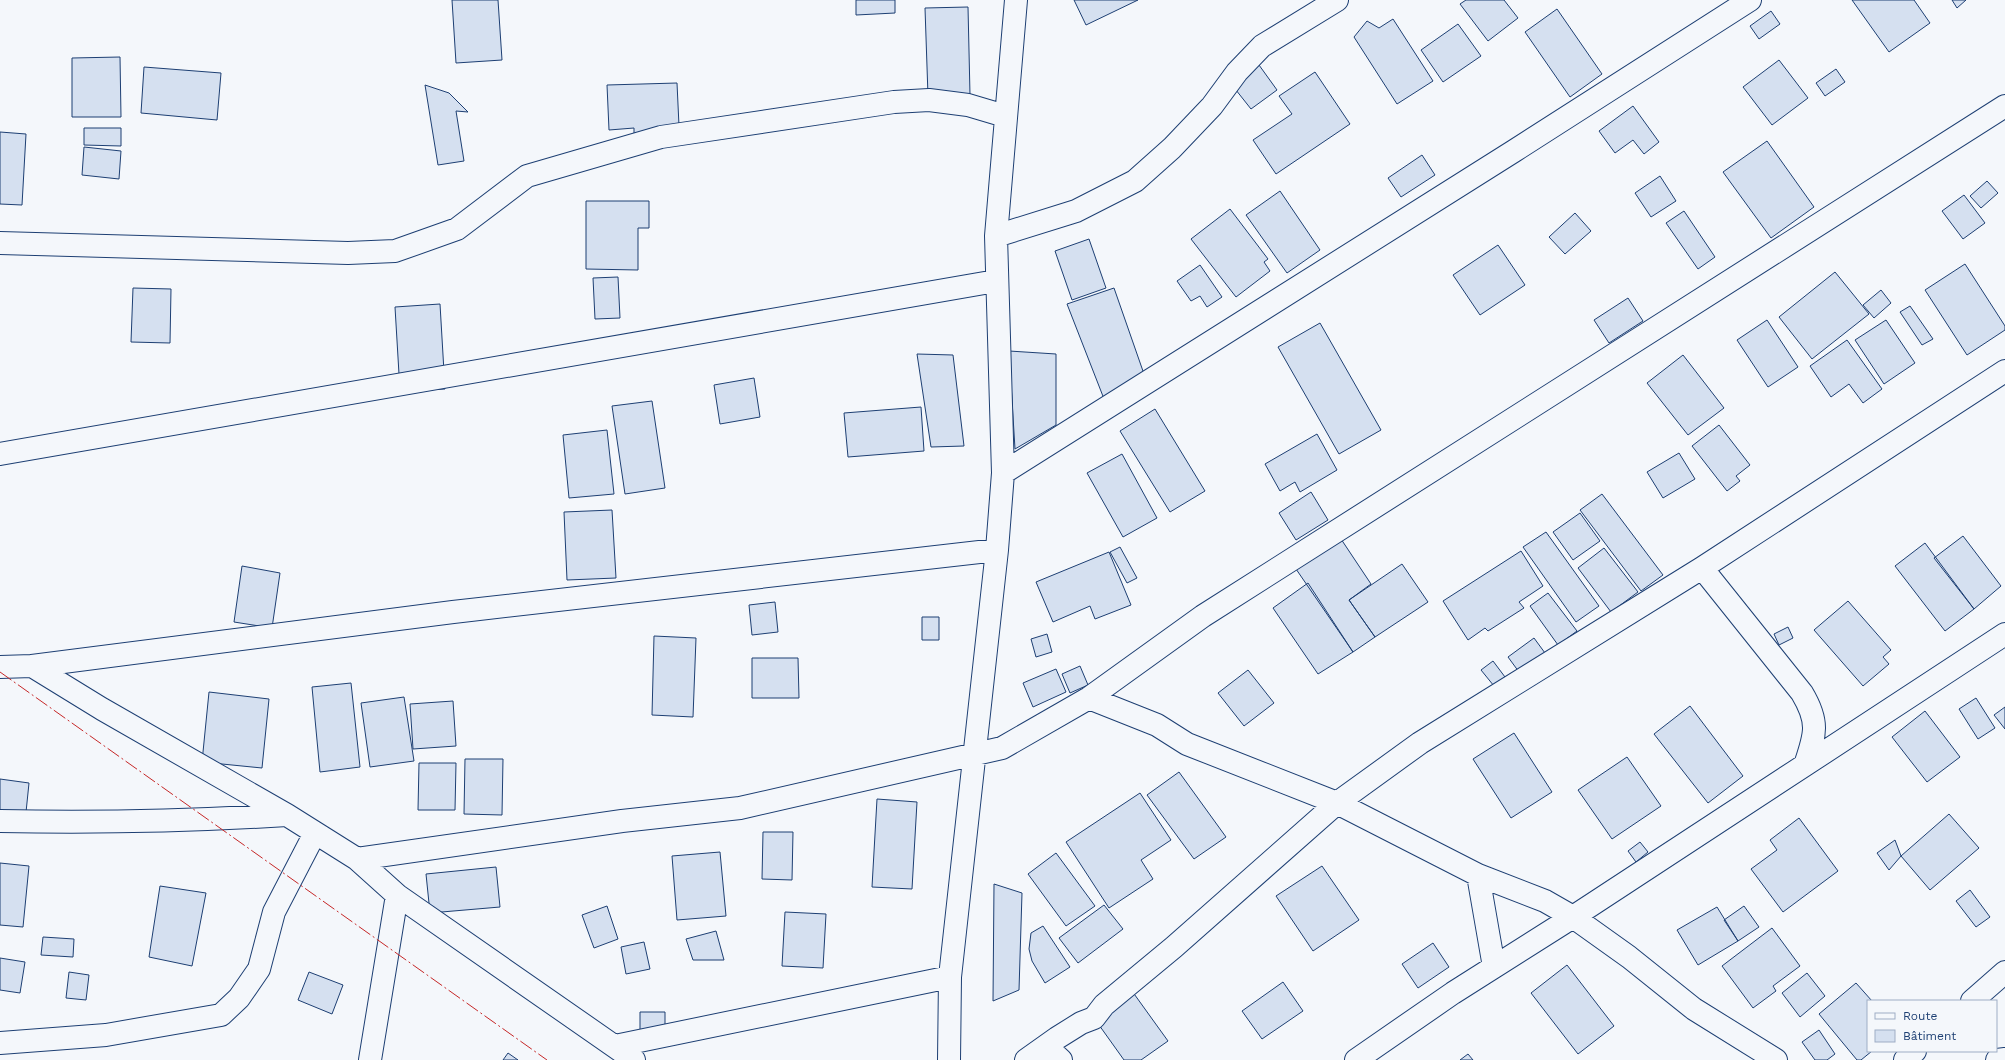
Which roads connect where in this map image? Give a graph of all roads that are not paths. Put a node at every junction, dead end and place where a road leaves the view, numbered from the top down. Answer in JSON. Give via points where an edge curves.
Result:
{"nodes":[{"id":1,"x":1016,"y":0,"type":"edge"},
{"id":2,"x":1337,"y":0,"type":"edge"},
{"id":3,"x":1750,"y":0,"type":"edge"},
{"id":4,"x":2005,"y":106,"type":"edge"},
{"id":5,"x":1005,"y":116,"type":"junction"},
{"id":6,"x":996,"y":236,"type":"junction"},
{"id":7,"x":0,"y":243,"type":"edge"},
{"id":8,"x":996,"y":281,"type":"junction"},
{"id":9,"x":2005,"y":371,"type":"edge"},
{"id":10,"x":0,"y":454,"type":"edge"},
{"id":11,"x":1002,"y":473,"type":"junction"},
{"id":12,"x":997,"y":550,"type":"junction"},
{"id":13,"x":1702,"y":568,"type":"junction"},
{"id":14,"x":2005,"y":634,"type":"edge"},
{"id":15,"x":32,"y":666,"type":"junction"},
{"id":16,"x":0,"y":667,"type":"edge"},
{"id":17,"x":1090,"y":698,"type":"junction"},
{"id":18,"x":975,"y":755,"type":"junction"},
{"id":19,"x":1805,"y":765,"type":"junction"},
{"id":20,"x":1337,"y":803,"type":"junction"},
{"id":21,"x":287,"y":815,"type":"junction"},
{"id":22,"x":0,"y":821,"type":"edge"},
{"id":23,"x":315,"y":833,"type":"junction"},
{"id":24,"x":357,"y":859,"type":"junction"},
{"id":25,"x":1478,"y":876,"type":"junction"},
{"id":26,"x":397,"y":895,"type":"junction"},
{"id":27,"x":1573,"y":917,"type":"junction"},
{"id":28,"x":1494,"y":967,"type":"junction"},
{"id":29,"x":2005,"y":972,"type":"edge"},
{"id":30,"x":950,"y":977,"type":"junction"},
{"id":31,"x":1973,"y":1000,"type":"edge"},
{"id":32,"x":0,"y":1043,"type":"edge"},
{"id":33,"x":615,"y":1046,"type":"junction"},
{"id":34,"x":1914,"y":1052,"type":"edge"},
{"id":35,"x":1053,"y":1053,"type":"edge"},
{"id":36,"x":2005,"y":1059,"type":"edge"},
{"id":37,"x":370,"y":1060,"type":"edge"},
{"id":38,"x":634,"y":1060,"type":"edge"},
{"id":39,"x":949,"y":1060,"type":"edge"},
{"id":40,"x":1026,"y":1060,"type":"edge"},
{"id":41,"x":1356,"y":1060,"type":"edge"},
{"id":42,"x":1776,"y":1060,"type":"edge"},
{"id":43,"x":1905,"y":1060,"type":"edge"},
{"id":44,"x":1998,"y":1060,"type":"edge"}],
"edges":[{"from":1,"to":5,"type":"street"},
{"from":2,"to":6,"type":"street","via":[[1262,46],[1237,72],[1212,106],[1172,148],[1135,181],[1076,211]]},
{"from":3,"to":11,"type":"street","via":[[1514,152]]},
{"from":4,"to":17,"type":"street","via":[[1203,616]]},
{"from":5,"to":6,"type":"street"},
{"from":5,"to":7,"type":"street","via":[[960,104],[929,100],[894,102],[662,137],[527,176],[457,229],[395,251],[348,253]]},
{"from":6,"to":8,"type":"street"},
{"from":8,"to":10,"type":"street"},
{"from":8,"to":11,"type":"street"},
{"from":9,"to":13,"type":"street"},
{"from":11,"to":12,"type":"street"},
{"from":12,"to":15,"type":"street","via":[[454,612]]},
{"from":12,"to":18,"type":"street"},
{"from":13,"to":19,"type":"street","via":[[1802,693],[1811,708],[1815,736]]},
{"from":13,"to":20,"type":"street","via":[[1420,743]]},
{"from":14,"to":19,"type":"street"},
{"from":15,"to":16,"type":"street"},
{"from":15,"to":21,"type":"street","via":[[102,710]]},
{"from":17,"to":18,"type":"street","via":[[1002,748]]},
{"from":17,"to":20,"type":"street","via":[[1157,725],[1187,744]]},
{"from":18,"to":24,"type":"street","via":[[740,808],[622,821]]},
{"from":18,"to":30,"type":"street"},
{"from":19,"to":27,"type":"street"},
{"from":20,"to":25,"type":"street"},
{"from":20,"to":35,"type":"street","via":[[1174,947],[1104,1005],[1094,1018],[1081,1023]]},
{"from":21,"to":22,"type":"street","via":[[189,821]]},
{"from":21,"to":23,"type":"street"},
{"from":23,"to":24,"type":"street"},
{"from":23,"to":32,"type":"street","via":[[274,912],[259,969],[239,998],[221,1015],[106,1035]]},
{"from":24,"to":26,"type":"street"},
{"from":25,"to":27,"type":"street","via":[[1545,901]]},
{"from":25,"to":28,"type":"street"},
{"from":26,"to":33,"type":"street"},
{"from":26,"to":37,"type":"street"},
{"from":27,"to":28,"type":"street"},
{"from":27,"to":42,"type":"street","via":[[1694,1009]]},
{"from":28,"to":41,"type":"street"},
{"from":29,"to":31,"type":"street"},
{"from":30,"to":33,"type":"street"},
{"from":30,"to":39,"type":"street"},
{"from":33,"to":38,"type":"street"},
{"from":34,"to":43,"type":"street"},
{"from":35,"to":40,"type":"street"},
{"from":36,"to":44,"type":"street"}]}
